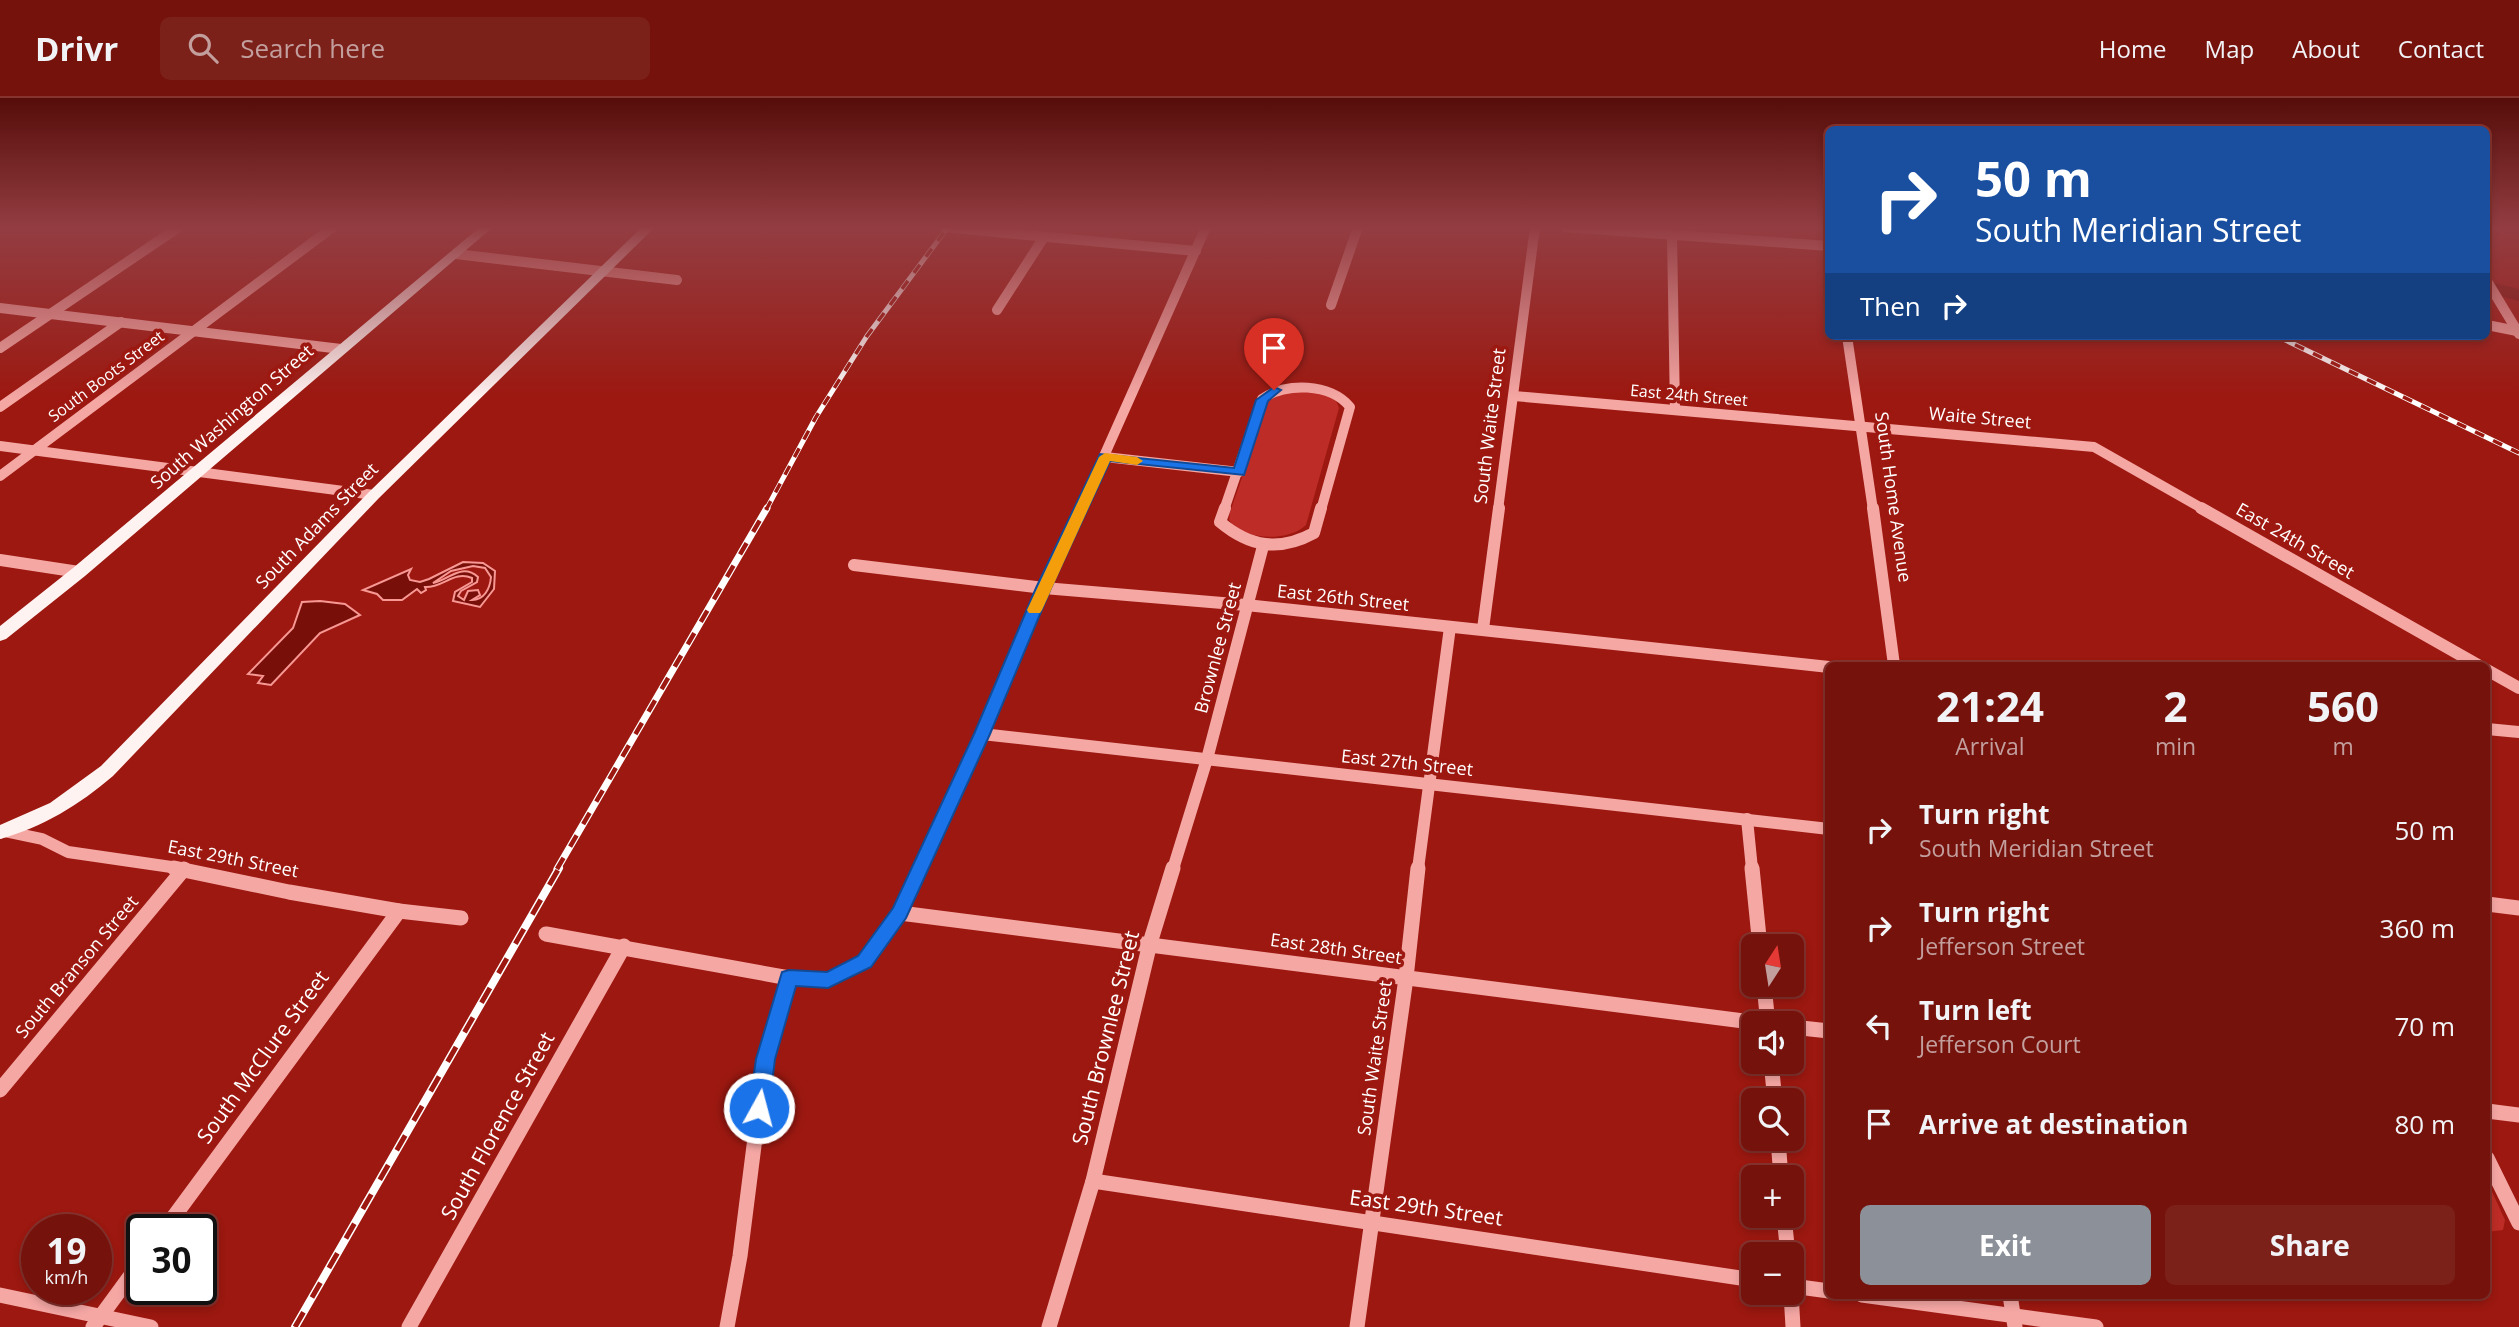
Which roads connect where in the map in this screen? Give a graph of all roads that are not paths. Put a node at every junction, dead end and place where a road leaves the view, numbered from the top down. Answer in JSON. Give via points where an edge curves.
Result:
{"nodes":[{"id":1,"x":94,"y":284,"type":"edge"},
{"id":2,"x":256,"y":284,"type":"edge"},
{"id":3,"x":419,"y":284,"type":"edge"},
{"id":4,"x":589,"y":284,"type":"edge"},
{"id":5,"x":1014,"y":284,"type":"edge"},
{"id":6,"x":1181,"y":284,"type":"edge"},
{"id":7,"x":1338,"y":284,"type":"edge"},
{"id":8,"x":1528,"y":284,"type":"edge"},
{"id":9,"x":1673,"y":284,"type":"edge"},
{"id":10,"x":2490,"y":286,"type":"edge"},
{"id":11,"x":1331,"y":305,"type":"dead end"},
{"id":12,"x":0,"y":308,"type":"edge"},
{"id":13,"x":997,"y":310,"type":"dead end"},
{"id":14,"x":50,"y":314,"type":"junction"},
{"id":15,"x":121,"y":322,"type":"junction"},
{"id":16,"x":2490,"y":325,"type":"edge"},
{"id":17,"x":194,"y":331,"type":"junction"},
{"id":18,"x":2518,"y":332,"type":"edge"},
{"id":19,"x":1848,"y":340,"type":"edge"},
{"id":20,"x":0,"y":348,"type":"edge"},
{"id":21,"x":341,"y":349,"type":"junction"},
{"id":22,"x":1514,"y":396,"type":"junction"},
{"id":23,"x":0,"y":407,"type":"edge"},
{"id":24,"x":1675,"y":410,"type":"junction"},
{"id":25,"x":1862,"y":425,"type":"junction"},
{"id":26,"x":0,"y":446,"type":"edge"},
{"id":27,"x":2094,"y":447,"type":"joint"},
{"id":28,"x":33,"y":451,"type":"junction"},
{"id":29,"x":1105,"y":457,"type":"junction"},
{"id":30,"x":199,"y":471,"type":"junction"},
{"id":31,"x":1239,"y":472,"type":"junction"},
{"id":32,"x":0,"y":476,"type":"edge"},
{"id":33,"x":374,"y":495,"type":"junction"},
{"id":34,"x":1263,"y":546,"type":"junction"},
{"id":35,"x":0,"y":560,"type":"edge"},
{"id":36,"x":854,"y":565,"type":"dead end"},
{"id":37,"x":79,"y":572,"type":"junction"},
{"id":38,"x":1044,"y":588,"type":"junction"},
{"id":39,"x":1246,"y":605,"type":"junction"},
{"id":40,"x":1450,"y":627,"type":"junction"},
{"id":41,"x":1483,"y":629,"type":"junction"},
{"id":42,"x":0,"y":635,"type":"edge"},
{"id":43,"x":1894,"y":662,"type":"edge"},
{"id":44,"x":2474,"y":662,"type":"edge"},
{"id":45,"x":1825,"y":667,"type":"edge"},
{"id":46,"x":2490,"y":672,"type":"edge"},
{"id":47,"x":2519,"y":688,"type":"edge"},
{"id":48,"x":2490,"y":729,"type":"edge"},
{"id":49,"x":2519,"y":732,"type":"edge"},
{"id":50,"x":982,"y":734,"type":"junction"},
{"id":51,"x":1207,"y":759,"type":"junction"},
{"id":52,"x":1427,"y":785,"type":"junction"},
{"id":53,"x":1747,"y":819,"type":"junction"},
{"id":54,"x":1825,"y":829,"type":"edge"},
{"id":55,"x":1,"y":832,"type":"edge"},
{"id":56,"x":184,"y":869,"type":"junction"},
{"id":57,"x":2490,"y":904,"type":"edge"},
{"id":58,"x":2519,"y":908,"type":"edge"},
{"id":59,"x":399,"y":911,"type":"junction"},
{"id":60,"x":900,"y":913,"type":"junction"},
{"id":61,"x":461,"y":918,"type":"dead end"},
{"id":62,"x":546,"y":934,"type":"dead end"},
{"id":63,"x":1759,"y":934,"type":"edge"},
{"id":64,"x":1150,"y":943,"type":"junction"},
{"id":65,"x":624,"y":946,"type":"junction"},
{"id":66,"x":789,"y":978,"type":"junction"},
{"id":67,"x":1406,"y":978,"type":"junction"},
{"id":68,"x":1741,"y":1021,"type":"edge"},
{"id":69,"x":1804,"y":1028,"type":"edge"},
{"id":70,"x":1825,"y":1031,"type":"edge"},
{"id":71,"x":0,"y":1090,"type":"edge"},
{"id":72,"x":2490,"y":1111,"type":"edge"},
{"id":73,"x":2519,"y":1115,"type":"edge"},
{"id":74,"x":2490,"y":1164,"type":"edge"},
{"id":75,"x":1093,"y":1181,"type":"junction"},
{"id":76,"x":176,"y":1214,"type":"edge"},
{"id":77,"x":1370,"y":1223,"type":"junction"},
{"id":78,"x":2519,"y":1223,"type":"edge"},
{"id":79,"x":1741,"y":1278,"type":"edge"},
{"id":80,"x":126,"y":1282,"type":"edge"},
{"id":81,"x":1804,"y":1288,"type":"edge"},
{"id":82,"x":1825,"y":1290,"type":"edge"},
{"id":83,"x":0,"y":1295,"type":"edge"},
{"id":84,"x":1885,"y":1299,"type":"edge"},
{"id":85,"x":2011,"y":1299,"type":"edge"},
{"id":86,"x":1792,"y":1305,"type":"edge"},
{"id":87,"x":2014,"y":1321,"type":"edge"},
{"id":88,"x":97,"y":1322,"type":"edge"},
{"id":89,"x":151,"y":1327,"type":"edge"},
{"id":90,"x":409,"y":1327,"type":"edge"},
{"id":91,"x":727,"y":1327,"type":"edge"},
{"id":92,"x":1049,"y":1327,"type":"edge"},
{"id":93,"x":1357,"y":1327,"type":"edge"},
{"id":94,"x":1793,"y":1327,"type":"edge"},
{"id":95,"x":2096,"y":1327,"type":"edge"}],
"edges":[{"from":1,"to":14,"type":"street"},
{"from":2,"to":17,"type":"street","name":"South Boots Street"},
{"from":3,"to":21,"type":"main road","name":"South Washington Street"},
{"from":4,"to":33,"type":"main road","name":"South Adams Street"},
{"from":5,"to":13,"type":"street"},
{"from":6,"to":29,"type":"street"},
{"from":7,"to":11,"type":"street"},
{"from":8,"to":22,"type":"street","name":"South Waite Street"},
{"from":9,"to":24,"type":"street"},
{"from":10,"to":18,"type":"street"},
{"from":12,"to":14,"type":"street"},
{"from":14,"to":15,"type":"street"},
{"from":14,"to":20,"type":"street"},
{"from":15,"to":17,"type":"street"},
{"from":15,"to":23,"type":"street"},
{"from":16,"to":18,"type":"street"},
{"from":17,"to":21,"type":"street"},
{"from":17,"to":28,"type":"street","name":"South Boots Street"},
{"from":19,"to":25,"type":"street","name":"South Home Avenue"},
{"from":21,"to":30,"type":"main road","name":"South Washington Street"},
{"from":22,"to":24,"type":"street","name":"East 24th Street"},
{"from":22,"to":41,"type":"street","name":"South Waite Street"},
{"from":24,"to":25,"type":"street","name":"East 24th Street"},
{"from":25,"to":27,"type":"street","name":"Waite Street"},
{"from":25,"to":43,"type":"street","name":"South Home Avenue"},
{"from":26,"to":28,"type":"street"},
{"from":27,"to":44,"type":"street","name":"East 24th Street"},
{"from":28,"to":30,"type":"street"},
{"from":28,"to":32,"type":"street","name":"South Boots Street"},
{"from":29,"to":31,"type":"street"},
{"from":29,"to":38,"type":"street"},
{"from":30,"to":33,"type":"street"},
{"from":30,"to":37,"type":"main road","name":"South Washington Street"},
{"from":31,"to":34,"type":"street","via":[[1220,522],[1236,537]]},
{"from":31,"to":34,"type":"street","via":[[1262,400],[1274,390],[1327,391],[1343,397],[1350,407],[1314,533],[1298,543]]},
{"from":33,"to":55,"type":"main road","name":"South Adams Street","via":[[107,771],[56,808]]},
{"from":34,"to":39,"type":"street","name":"Brownlee Street"},
{"from":35,"to":37,"type":"street"},
{"from":36,"to":38,"type":"street","name":"East 26th Street"},
{"from":37,"to":42,"type":"main road","name":"South Washington Street"},
{"from":38,"to":39,"type":"street","name":"East 26th Street"},
{"from":38,"to":50,"type":"street"},
{"from":39,"to":40,"type":"street","name":"East 26th Street"},
{"from":39,"to":51,"type":"street","name":"Brownlee Street"},
{"from":40,"to":41,"type":"street","name":"East 26th Street"},
{"from":40,"to":52,"type":"street","name":"South Waite Street"},
{"from":41,"to":45,"type":"street","name":"East 26th Street"},
{"from":46,"to":47,"type":"street"},
{"from":48,"to":49,"type":"street"},
{"from":50,"to":51,"type":"street","name":"East 27th Street"},
{"from":50,"to":60,"type":"street"},
{"from":51,"to":52,"type":"street","name":"East 27th Street"},
{"from":51,"to":64,"type":"street","name":"South Brownlee Street"},
{"from":52,"to":53,"type":"street","name":"East 27th Street"},
{"from":52,"to":67,"type":"street","name":"South Waite Street"},
{"from":53,"to":54,"type":"street","name":"East 27th Street"},
{"from":53,"to":63,"type":"street"},
{"from":55,"to":56,"type":"street","name":"East 29th Street","via":[[42,839],[68,852]]},
{"from":56,"to":59,"type":"street","name":"East 29th Street"},
{"from":56,"to":71,"type":"street","name":"South Branson Street"},
{"from":57,"to":58,"type":"street"},
{"from":59,"to":61,"type":"street","name":"East 29th Street"},
{"from":59,"to":76,"type":"street","name":"South McClure Street"},
{"from":60,"to":64,"type":"street","name":"East 28th Street"},
{"from":60,"to":66,"type":"street","via":[[865,961],[828,980]]},
{"from":62,"to":65,"type":"street"},
{"from":64,"to":67,"type":"street","name":"East 28th Street"},
{"from":64,"to":75,"type":"street","name":"South Brownlee Street"},
{"from":65,"to":66,"type":"street"},
{"from":65,"to":90,"type":"street","name":"South Florence Street"},
{"from":66,"to":91,"type":"street","via":[[765,1059]]},
{"from":67,"to":68,"type":"street","name":"East 28th Street"},
{"from":67,"to":77,"type":"street","name":"South Waite Street"},
{"from":69,"to":70,"type":"street"},
{"from":72,"to":73,"type":"street"},
{"from":74,"to":78,"type":"street"},
{"from":75,"to":77,"type":"street","name":"East 29th Street"},
{"from":75,"to":92,"type":"street","name":"South Brownlee Street"},
{"from":77,"to":79,"type":"street","name":"East 29th Street"},
{"from":77,"to":93,"type":"street","name":"South Waite Street"},
{"from":80,"to":88,"type":"street"},
{"from":81,"to":82,"type":"street"},
{"from":83,"to":88,"type":"street"},
{"from":84,"to":87,"type":"street"},
{"from":85,"to":87,"type":"street"},
{"from":86,"to":94,"type":"street"},
{"from":87,"to":95,"type":"street"},
{"from":88,"to":89,"type":"street"}]}
